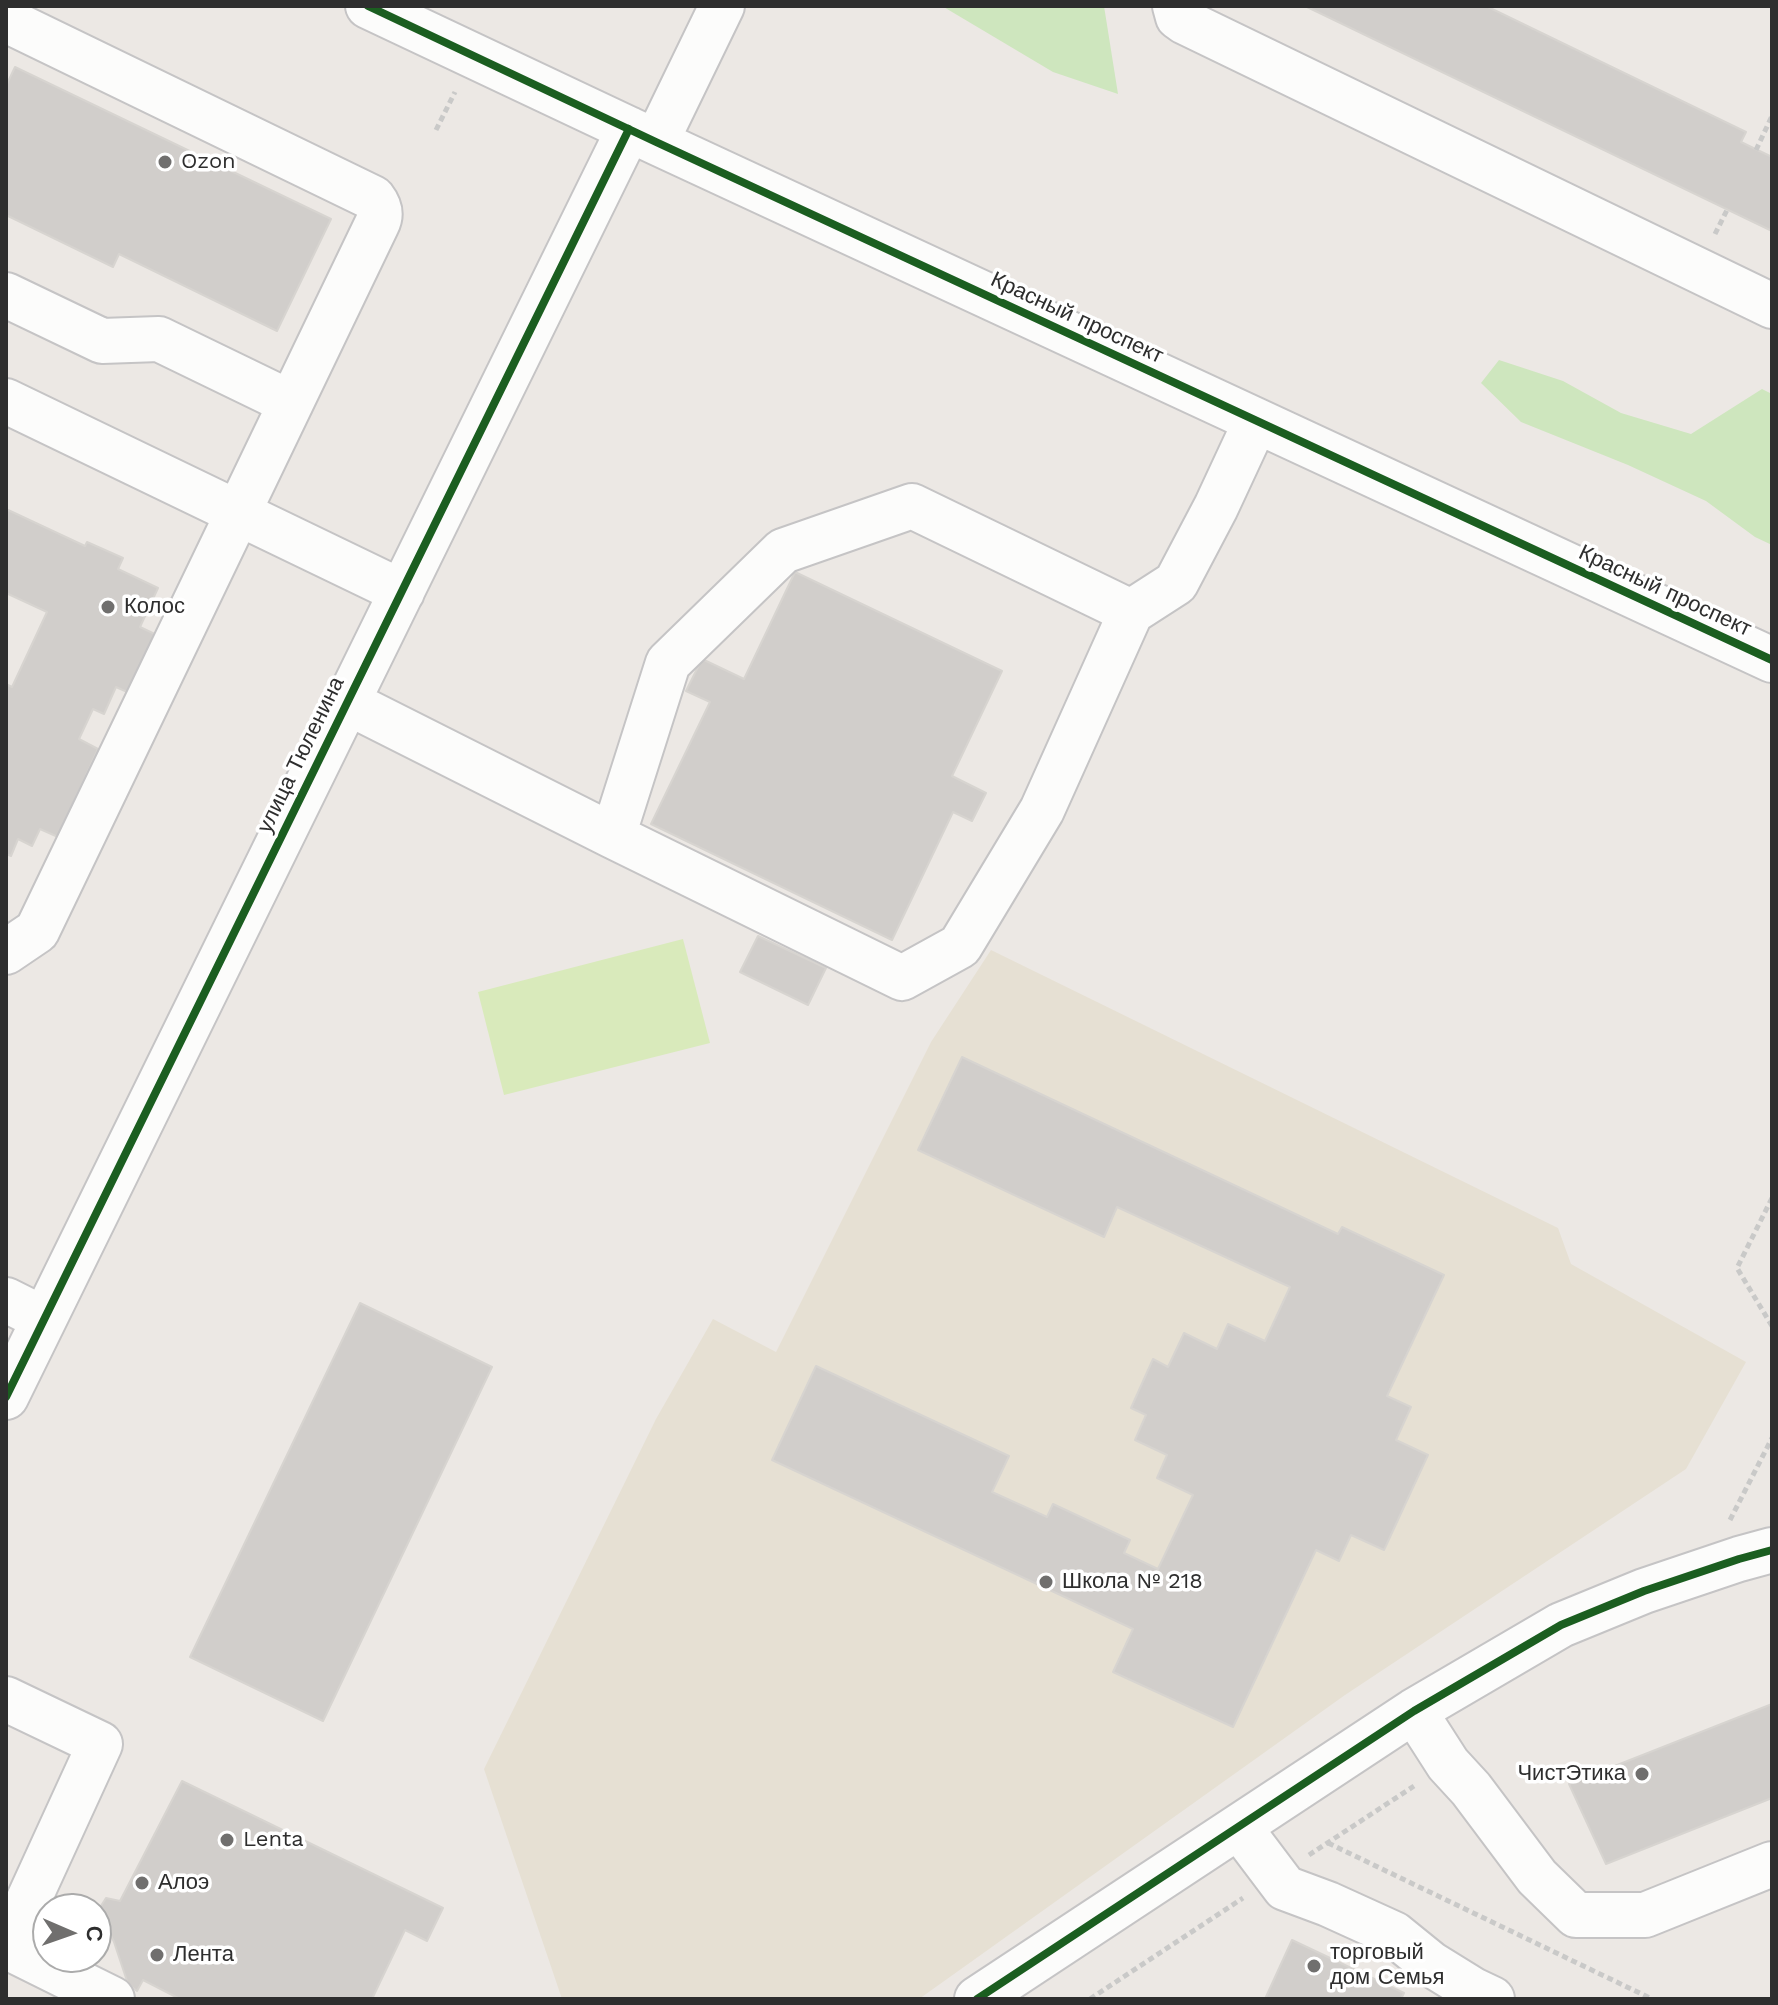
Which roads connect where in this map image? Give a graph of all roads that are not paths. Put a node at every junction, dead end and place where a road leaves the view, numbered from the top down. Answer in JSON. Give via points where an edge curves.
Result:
{"nodes":[{"id":1,"x":368,"y":6,"type":"edge"},
{"id":2,"x":722,"y":6,"type":"edge"},
{"id":3,"x":1175,"y":6,"type":"edge"},
{"id":4,"x":6,"y":20,"type":"edge"},
{"id":5,"x":642,"y":136,"type":"junction"},
{"id":6,"x":6,"y":295,"type":"edge"},
{"id":7,"x":1772,"y":306,"type":"edge"},
{"id":8,"x":6,"y":401,"type":"edge"},
{"id":9,"x":291,"y":403,"type":"junction"},
{"id":10,"x":1256,"y":421,"type":"junction"},
{"id":11,"x":238,"y":513,"type":"junction"},
{"id":12,"x":402,"y":592,"type":"junction"},
{"id":13,"x":1131,"y":612,"type":"junction"},
{"id":14,"x":1772,"y":660,"type":"edge"},
{"id":15,"x":347,"y":702,"type":"junction"},
{"id":16,"x":613,"y":836,"type":"junction"},
{"id":17,"x":6,"y":952,"type":"edge"},
{"id":18,"x":6,"y":1300,"type":"edge"},
{"id":19,"x":44,"y":1319,"type":"junction"},
{"id":20,"x":6,"y":1397,"type":"edge"},
{"id":21,"x":1772,"y":1550,"type":"edge"},
{"id":22,"x":6,"y":1699,"type":"edge"},
{"id":23,"x":1414,"y":1711,"type":"junction"},
{"id":24,"x":1239,"y":1827,"type":"junction"},
{"id":25,"x":1772,"y":1864,"type":"edge"},
{"id":26,"x":112,"y":1999,"type":"edge"},
{"id":27,"x":977,"y":1999,"type":"edge"},
{"id":28,"x":1492,"y":1999,"type":"edge"}],
"edges":[{"from":1,"to":5,"type":"street","name":"Красный проспект"},
{"from":2,"to":5,"type":"street","name":"улица Тюленина"},
{"from":3,"to":7,"type":"street","via":[[1185,22]]},
{"from":4,"to":9,"type":"street","via":[[373,198],[380,207]]},
{"from":5,"to":10,"type":"street","name":"Красный проспект"},
{"from":5,"to":12,"type":"street","name":"улица Тюленина"},
{"from":6,"to":9,"type":"street","via":[[102,341],[159,339]]},
{"from":8,"to":11,"type":"street"},
{"from":9,"to":11,"type":"street"},
{"from":10,"to":13,"type":"street","via":[[1176,583]]},
{"from":10,"to":14,"type":"street","name":"Красный проспект"},
{"from":11,"to":12,"type":"street"},
{"from":11,"to":17,"type":"street","via":[[37,931]]},
{"from":12,"to":15,"type":"street","name":"улица Тюленина"},
{"from":13,"to":16,"type":"street","via":[[912,506],[783,551],[668,663]]},
{"from":13,"to":16,"type":"street","via":[[1042,810],[960,946],[902,978]]},
{"from":15,"to":16,"type":"street"},
{"from":15,"to":19,"type":"street","name":"улица Тюленина"},
{"from":18,"to":19,"type":"street"},
{"from":19,"to":20,"type":"street","name":"улица Тюленина"},
{"from":21,"to":23,"type":"street","via":[[1644,1591],[1561,1625]]},
{"from":22,"to":26,"type":"street","via":[[100,1744],[7,1947]]},
{"from":23,"to":24,"type":"street"},
{"from":23,"to":25,"type":"street","via":[[1448,1764],[1537,1877],[1576,1915],[1645,1915]]},
{"from":24,"to":27,"type":"street"},
{"from":24,"to":28,"type":"street","via":[[1285,1888],[1394,1934],[1431,1964]]}]}
